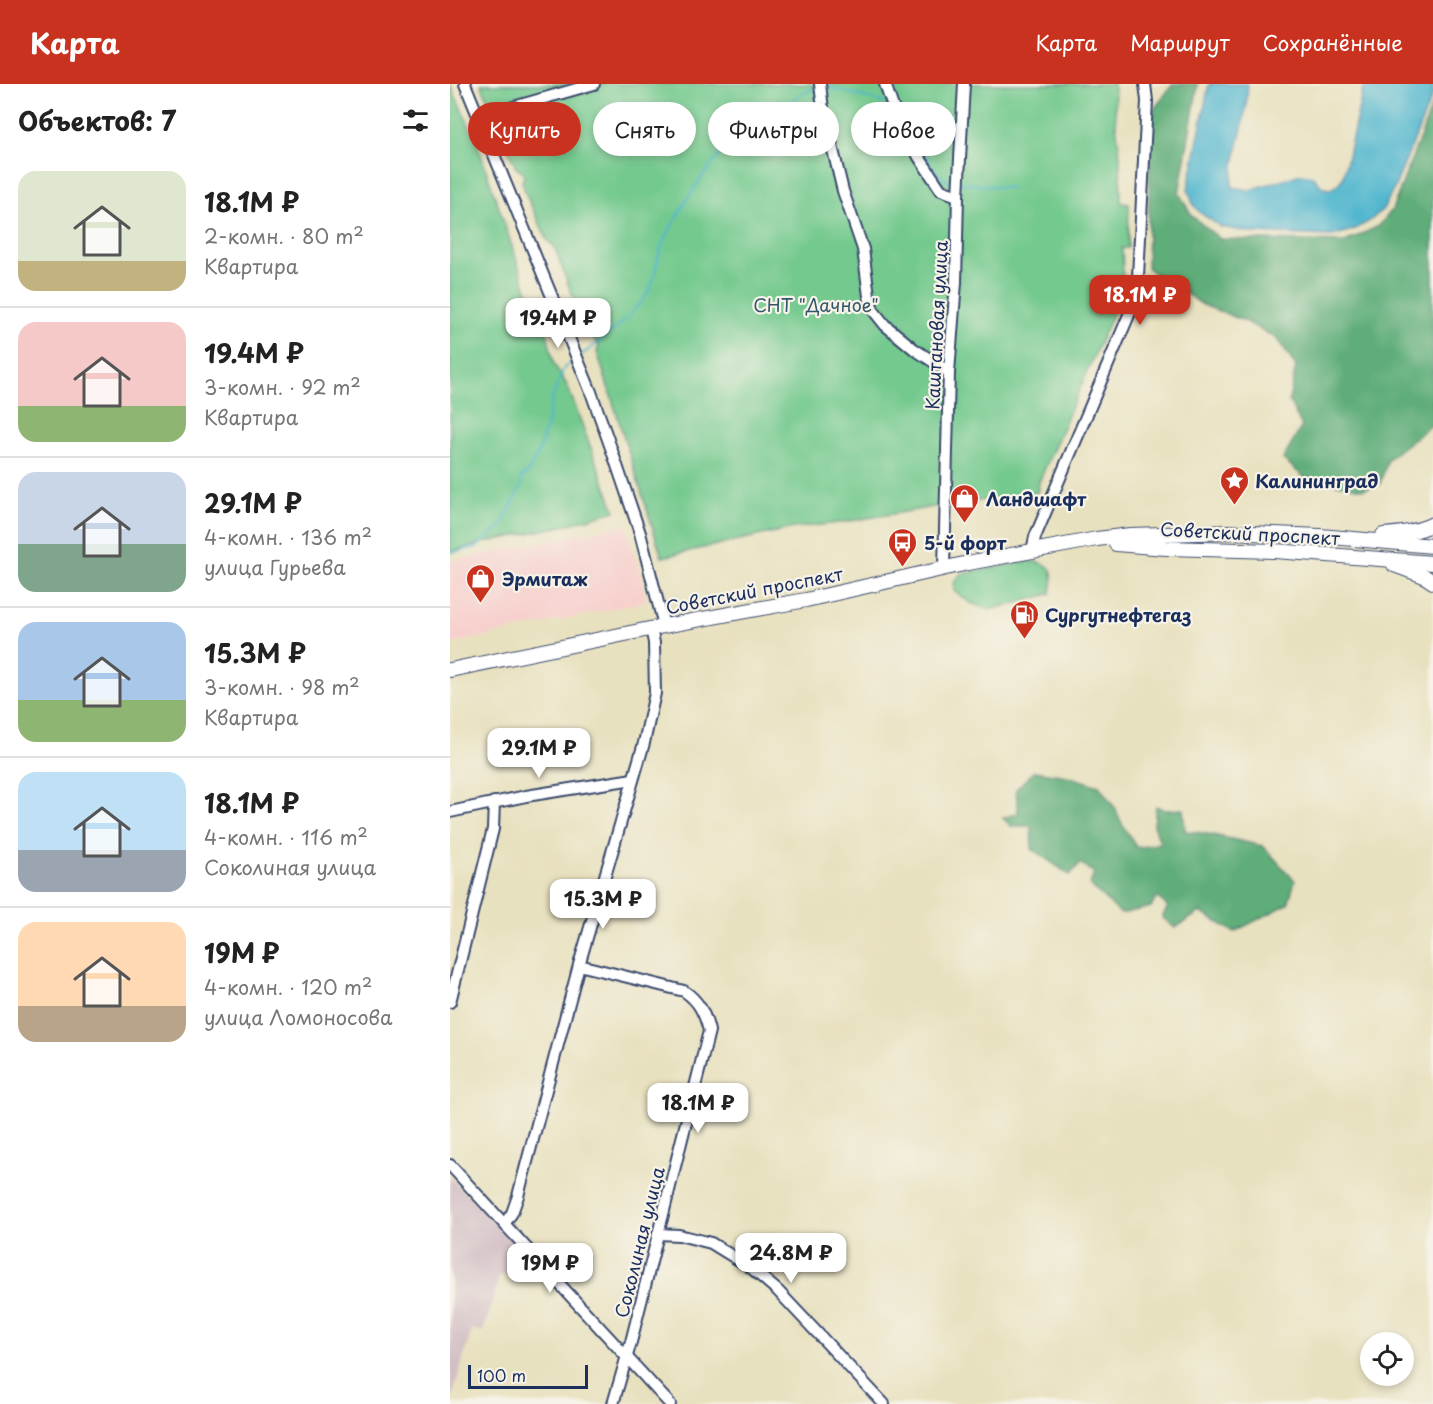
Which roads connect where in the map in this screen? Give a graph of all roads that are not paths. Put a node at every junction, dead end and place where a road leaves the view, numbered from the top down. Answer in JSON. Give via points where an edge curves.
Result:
{"nodes":[{"id":1,"x":465,"y":84,"type":"edge"},
{"id":2,"x":594,"y":84,"type":"edge"},
{"id":3,"x":820,"y":84,"type":"edge"},
{"id":4,"x":885,"y":84,"type":"edge"},
{"id":5,"x":964,"y":84,"type":"edge"},
{"id":6,"x":1145,"y":84,"type":"edge"},
{"id":7,"x":472,"y":102,"type":"edge"},
{"id":8,"x":531,"y":102,"type":"edge"},
{"id":9,"x":494,"y":156,"type":"edge"},
{"id":10,"x":958,"y":196,"type":"junction"},
{"id":11,"x":949,"y":372,"type":"junction"},
{"id":12,"x":1433,"y":524,"type":"edge"},
{"id":13,"x":1320,"y":536,"type":"junction"},
{"id":14,"x":1066,"y":545,"type":"junction"},
{"id":15,"x":1433,"y":546,"type":"edge"},
{"id":16,"x":1032,"y":551,"type":"junction"},
{"id":17,"x":1368,"y":558,"type":"junction"},
{"id":18,"x":1433,"y":563,"type":"edge"},
{"id":19,"x":944,"y":568,"type":"junction"},
{"id":20,"x":1433,"y":582,"type":"edge"},
{"id":21,"x":658,"y":627,"type":"junction"},
{"id":22,"x":450,"y":670,"type":"edge"},
{"id":23,"x":633,"y":779,"type":"junction"},
{"id":24,"x":494,"y":802,"type":"junction"},
{"id":25,"x":450,"y":812,"type":"edge"},
{"id":26,"x":579,"y":965,"type":"junction"},
{"id":27,"x":450,"y":1002,"type":"edge"},
{"id":28,"x":450,"y":1165,"type":"edge"},
{"id":29,"x":505,"y":1223,"type":"junction"},
{"id":30,"x":658,"y":1234,"type":"junction"},
{"id":31,"x":626,"y":1357,"type":"junction"},
{"id":32,"x":613,"y":1404,"type":"edge"},
{"id":33,"x":670,"y":1404,"type":"edge"},
{"id":34,"x":884,"y":1404,"type":"edge"}],
"edges":[{"from":1,"to":7,"type":"street"},
{"from":2,"to":8,"type":"street"},
{"from":3,"to":11,"type":"street","via":[[843,191],[863,249],[873,310],[885,326]]},
{"from":4,"to":10,"type":"street","via":[[896,116],[940,190]]},
{"from":5,"to":10,"type":"street","name":"Каштановая улица"},
{"from":6,"to":16,"type":"street","via":[[1137,296]]},
{"from":9,"to":21,"type":"street","via":[[611,448],[640,533]]},
{"from":10,"to":11,"type":"street","name":"Каштановая улица"},
{"from":11,"to":19,"type":"street","name":"Каштановая улица"},
{"from":12,"to":13,"type":"main road","via":[[1398,534]]},
{"from":13,"to":14,"type":"main road","name":"Советский проспект","via":[[1201,532],[1130,535]]},
{"from":13,"to":15,"type":"main road","name":"Советский проспект"},
{"from":14,"to":16,"type":"main road","name":"Советский проспект"},
{"from":14,"to":17,"type":"main road","name":"Советский проспект","via":[[1097,543]]},
{"from":16,"to":19,"type":"main road","name":"Советский проспект"},
{"from":17,"to":18,"type":"main road","name":"Советский проспект"},
{"from":17,"to":20,"type":"main road"},
{"from":19,"to":21,"type":"main road","name":"Советский проспект","via":[[806,600]]},
{"from":21,"to":22,"type":"main road","name":"Советский проспект"},
{"from":21,"to":23,"type":"street","via":[[654,644],[655,693]]},
{"from":23,"to":24,"type":"street"},
{"from":23,"to":26,"type":"street"},
{"from":24,"to":25,"type":"street"},
{"from":24,"to":27,"type":"street","via":[[493,829]]},
{"from":26,"to":29,"type":"street","via":[[518,1196]]},
{"from":26,"to":30,"type":"street","name":"Соколиная улица","via":[[684,991],[701,1007],[706,1019],[709,1031]]},
{"from":28,"to":29,"type":"street"},
{"from":29,"to":31,"type":"street"},
{"from":30,"to":31,"type":"street","name":"Соколиная улица"},
{"from":30,"to":34,"type":"street","via":[[711,1243],[750,1267],[778,1291]]},
{"from":31,"to":32,"type":"street","name":"Соколиная улица"},
{"from":31,"to":33,"type":"street"}]}
